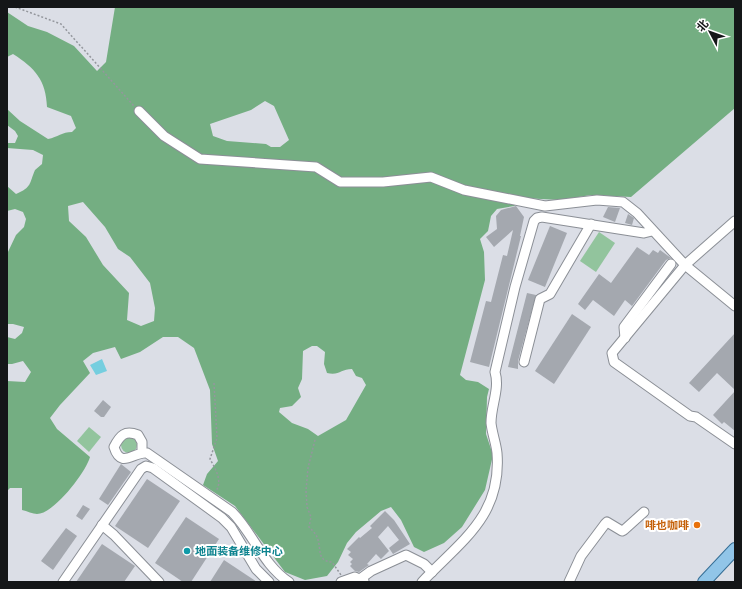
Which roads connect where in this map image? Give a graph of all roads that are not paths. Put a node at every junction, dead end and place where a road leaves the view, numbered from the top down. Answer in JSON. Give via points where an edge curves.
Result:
{"nodes":[{"id":1,"x":139,"y":111,"type":"road end"},
{"id":2,"x":735,"y":221,"type":"edge"},
{"id":3,"x":591,"y":224,"type":"junction"},
{"id":4,"x":652,"y":231,"type":"junction"},
{"id":5,"x":671,"y":264,"type":"dead end"},
{"id":6,"x":685,"y":265,"type":"junction"},
{"id":7,"x":735,"y":306,"type":"edge"},
{"id":8,"x":625,"y":338,"type":"junction"},
{"id":9,"x":524,"y":362,"type":"dead end"},
{"id":10,"x":735,"y":444,"type":"edge"},
{"id":11,"x":142,"y":452,"type":"dead end"},
{"id":12,"x":644,"y":512,"type":"dead end"},
{"id":13,"x":102,"y":525,"type":"junction"},
{"id":14,"x":735,"y":549,"type":"edge"},
{"id":15,"x":432,"y":572,"type":"junction"},
{"id":16,"x":362,"y":580,"type":"edge"},
{"id":17,"x":344,"y":581,"type":"edge"},
{"id":18,"x":63,"y":582,"type":"edge"},
{"id":19,"x":159,"y":582,"type":"edge"},
{"id":20,"x":269,"y":582,"type":"edge"},
{"id":21,"x":289,"y":582,"type":"edge"},
{"id":22,"x":422,"y":582,"type":"edge"},
{"id":23,"x":569,"y":582,"type":"edge"},
{"id":24,"x":704,"y":582,"type":"edge"}],
"edges":[{"from":1,"to":4,"type":"street","via":[[164,136],[200,158],[316,167],[340,182],[383,182],[431,177],[464,190],[545,206],[597,200],[623,202],[637,213]]},
{"from":2,"to":6,"type":"street"},
{"from":3,"to":4,"type":"street","via":[[644,233]]},
{"from":3,"to":9,"type":"street","via":[[550,294],[540,299]]},
{"from":3,"to":15,"type":"street","via":[[542,217],[534,221],[495,372],[497,386],[491,416],[497,454],[495,487],[491,502],[466,537]]},
{"from":4,"to":6,"type":"street"},
{"from":5,"to":8,"type":"street","via":[[624,327]]},
{"from":6,"to":7,"type":"street"},
{"from":6,"to":8,"type":"street"},
{"from":8,"to":10,"type":"street","via":[[612,353],[614,362],[690,416],[696,417]]},
{"from":11,"to":21,"type":"street","via":[[148,453],[238,518],[270,564]]},
{"from":12,"to":23,"type":"street","via":[[622,531],[607,522],[581,556]]},
{"from":13,"to":18,"type":"street"},
{"from":13,"to":19,"type":"street","via":[[114,534]]},
{"from":13,"to":20,"type":"street","via":[[142,469],[146,466],[153,468],[222,518],[231,527],[256,569]]},
{"from":14,"to":24,"type":"main road"},
{"from":15,"to":16,"type":"street","via":[[424,564],[406,555],[371,571]]},
{"from":15,"to":22,"type":"street"},
{"from":16,"to":17,"type":"street","via":[[355,577]]}]}
